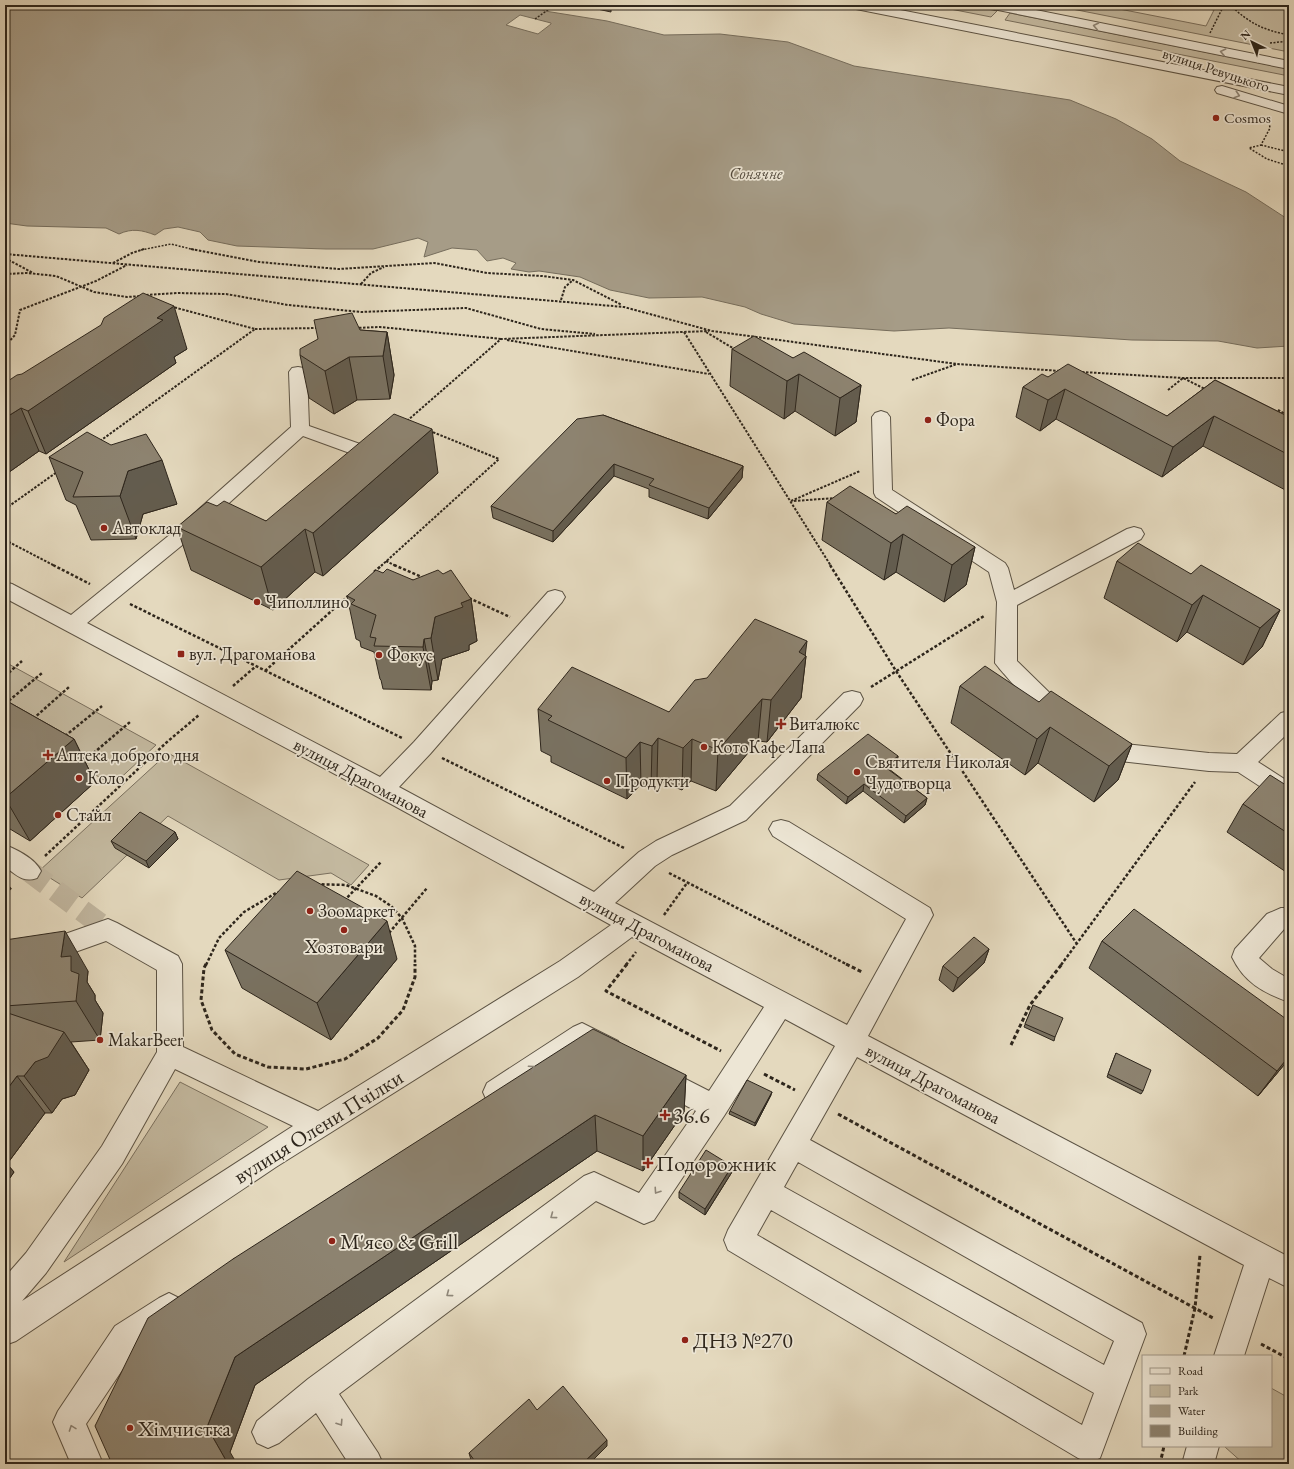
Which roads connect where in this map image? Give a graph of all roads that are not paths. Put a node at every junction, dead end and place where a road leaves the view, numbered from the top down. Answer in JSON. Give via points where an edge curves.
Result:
{"nodes":[{"id":1,"x":856,"y":5,"type":"edge"},
{"id":2,"x":993,"y":5,"type":"edge"},
{"id":3,"x":1134,"y":61,"type":"junction"},
{"id":4,"x":1289,"y":65,"type":"edge"},
{"id":5,"x":1289,"y":91,"type":"edge"},
{"id":6,"x":1289,"y":110,"type":"edge"},
{"id":7,"x":298,"y":372,"type":"dead end"},
{"id":8,"x":881,"y":417,"type":"dead end"},
{"id":9,"x":300,"y":429,"type":"junction"},
{"id":10,"x":351,"y":473,"type":"edge"},
{"id":11,"x":215,"y":506,"type":"junction"},
{"id":12,"x":235,"y":514,"type":"edge"},
{"id":13,"x":1134,"y":534,"type":"dead end"},
{"id":14,"x":5,"y":589,"type":"edge"},
{"id":15,"x":555,"y":597,"type":"dead end"},
{"id":16,"x":1007,"y":602,"type":"junction"},
{"id":17,"x":71,"y":625,"type":"junction"},
{"id":18,"x":852,"y":699,"type":"road end"},
{"id":19,"x":1289,"y":719,"type":"edge"},
{"id":20,"x":1242,"y":763,"type":"junction"},
{"id":21,"x":383,"y":789,"type":"junction"},
{"id":22,"x":1289,"y":794,"type":"edge"},
{"id":23,"x":781,"y":829,"type":"dead end"},
{"id":24,"x":5,"y":855,"type":"edge"},
{"id":25,"x":29,"y":871,"type":"tunnel mouth"},
{"id":26,"x":596,"y":905,"type":"junction"},
{"id":27,"x":1289,"y":918,"type":"edge"},
{"id":28,"x":641,"y":929,"type":"junction"},
{"id":29,"x":5,"y":966,"type":"edge"},
{"id":30,"x":1289,"y":991,"type":"edge"},
{"id":31,"x":781,"y":1004,"type":"junction"},
{"id":32,"x":852,"y":1041,"type":"junction"},
{"id":33,"x":170,"y":1054,"type":"junction"},
{"id":34,"x":476,"y":1105,"type":"edge"},
{"id":35,"x":714,"y":1107,"type":"junction"},
{"id":36,"x":318,"y":1124,"type":"junction"},
{"id":37,"x":793,"y":1145,"type":"junction"},
{"id":38,"x":766,"y":1192,"type":"junction"},
{"id":39,"x":1261,"y":1258,"type":"junction"},
{"id":40,"x":1289,"y":1273,"type":"edge"},
{"id":41,"x":192,"y":1293,"type":"edge"},
{"id":42,"x":5,"y":1298,"type":"edge"},
{"id":43,"x":5,"y":1330,"type":"edge"},
{"id":44,"x":1232,"y":1343,"type":"edge"},
{"id":45,"x":1111,"y":1386,"type":"junction"},
{"id":46,"x":319,"y":1390,"type":"junction"},
{"id":47,"x":268,"y":1432,"type":"dead end"},
{"id":48,"x":1203,"y":1447,"type":"edge"},
{"id":49,"x":87,"y":1464,"type":"edge"},
{"id":50,"x":367,"y":1464,"type":"edge"},
{"id":51,"x":1198,"y":1464,"type":"edge"}],
"edges":[{"from":1,"to":3,"type":"street","name":"вулиця Ревуцького"},
{"from":4,"to":2,"type":"street","name":"вулиця Ревуцького","one_way":true},
{"from":3,"to":5,"type":"street","name":"вулиця Ревуцького"},
{"from":3,"to":6,"type":"street","name":"вулиця Ревуцького","one_way":true},
{"from":7,"to":9,"type":"street"},
{"from":8,"to":16,"type":"street","via":[[883,493],[998,568]]},
{"from":9,"to":10,"type":"street","via":[[371,454]]},
{"from":9,"to":11,"type":"street","via":[[274,449]]},
{"from":11,"to":12,"type":"street"},
{"from":11,"to":17,"type":"street","via":[[111,595]]},
{"from":13,"to":16,"type":"street"},
{"from":14,"to":17,"type":"street","name":"вулиця Драгоманова"},
{"from":15,"to":21,"type":"street"},
{"from":16,"to":20,"type":"street","via":[[1006,663],[1053,710],[1120,752]]},
{"from":17,"to":21,"type":"street","name":"вулиця Драгоманова"},
{"from":18,"to":26,"type":"street","via":[[738,812],[646,859]]},
{"from":19,"to":20,"type":"street"},
{"from":20,"to":22,"type":"street"},
{"from":21,"to":26,"type":"street","name":"вулиця Драгоманова"},
{"from":23,"to":32,"type":"street","via":[[921,915]]},
{"from":24,"to":25,"type":"street"},
{"from":26,"to":28,"type":"street","name":"вулиця Драгоманова"},
{"from":27,"to":30,"type":"street","via":[[1276,921],[1244,956],[1254,970]]},
{"from":28,"to":31,"type":"street","name":"вулиця Драгоманова"},
{"from":28,"to":36,"type":"street","name":"вулиця Олени Пчілки","via":[[569,969]]},
{"from":29,"to":33,"type":"street","via":[[108,930],[169,964]]},
{"from":31,"to":32,"type":"street","name":"вулиця Драгоманова"},
{"from":31,"to":35,"type":"street"},
{"from":32,"to":37,"type":"street"},
{"from":32,"to":39,"type":"street","name":"вулиця Драгоманова"},
{"from":33,"to":36,"type":"street"},
{"from":33,"to":42,"type":"street","via":[[112,1155],[36,1263]]},
{"from":34,"to":35,"type":"street","one_way":true,"via":[[582,1035]]},
{"from":35,"to":46,"type":"street","one_way":true,"via":[[644,1210],[594,1186]]},
{"from":36,"to":43,"type":"street","name":"вулиця Олени Пчілки"},
{"from":37,"to":38,"type":"street"},
{"from":37,"to":45,"type":"street","via":[[1131,1334]]},
{"from":38,"to":45,"type":"street"},
{"from":38,"to":45,"type":"street","via":[[738,1240],[1089,1447]]},
{"from":39,"to":40,"type":"street","name":"вулиця Драгоманова"},
{"from":39,"to":44,"type":"street"},
{"from":49,"to":41,"type":"street","one_way":true,"via":[[69,1422],[126,1337]]},
{"from":46,"to":47,"type":"street"},
{"from":46,"to":50,"type":"street","one_way":true},
{"from":48,"to":51,"type":"street"}]}
